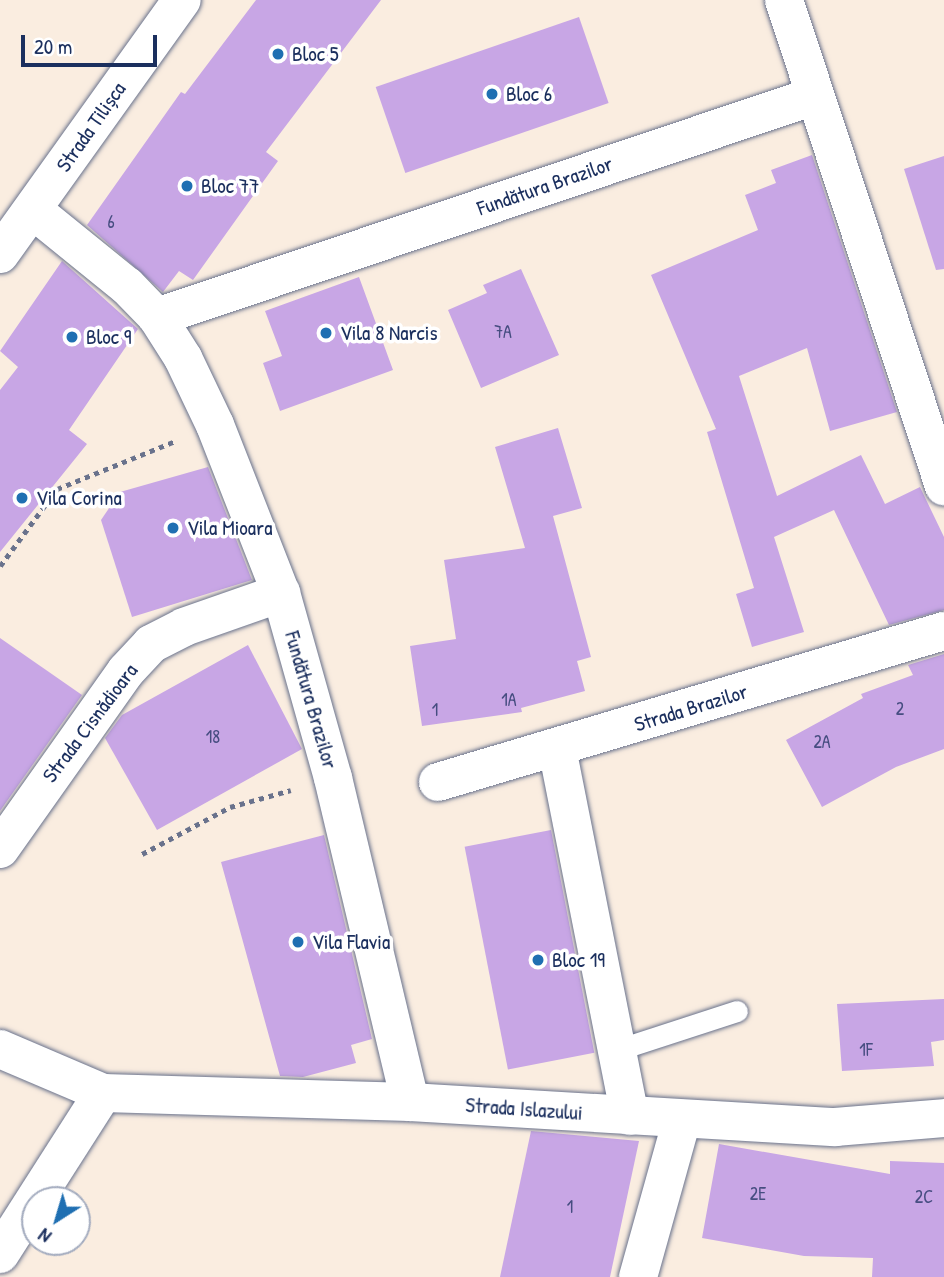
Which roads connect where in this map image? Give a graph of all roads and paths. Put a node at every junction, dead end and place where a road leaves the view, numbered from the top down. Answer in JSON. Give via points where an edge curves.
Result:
{"nodes":[{"id":1,"x":182,"y":0,"type":"edge"},
{"id":2,"x":783,"y":0,"type":"edge"},
{"id":3,"x":814,"y":96,"type":"junction"},
{"id":4,"x":33,"y":210,"type":"junction"},
{"id":5,"x":0,"y":254,"type":"edge"},
{"id":6,"x":158,"y":317,"type":"junction"},
{"id":7,"x":215,"y":425,"type":"junction"},
{"id":8,"x":944,"y":486,"type":"edge"},
{"id":9,"x":0,"y":566,"type":"edge"},
{"id":10,"x":281,"y":593,"type":"junction"},
{"id":11,"x":944,"y":631,"type":"edge"},
{"id":12,"x":557,"y":748,"type":"junction"},
{"id":13,"x":333,"y":778,"type":"junction"},
{"id":14,"x":438,"y":782,"type":"dead end"},
{"id":15,"x":0,"y":849,"type":"edge"},
{"id":16,"x":142,"y":853,"type":"dead end"},
{"id":17,"x":737,"y":1012,"type":"dead end"},
{"id":18,"x":0,"y":1049,"type":"edge"},
{"id":19,"x":617,"y":1050,"type":"junction"},
{"id":20,"x":103,"y":1093,"type":"junction"},
{"id":21,"x":410,"y":1101,"type":"junction"},
{"id":22,"x":630,"y":1116,"type":"junction"},
{"id":23,"x":944,"y":1118,"type":"edge"},
{"id":24,"x":682,"y":1119,"type":"junction"},
{"id":25,"x":0,"y":1254,"type":"edge"},
{"id":26,"x":638,"y":1277,"type":"edge"}],
"edges":[{"from":1,"to":4,"type":"street","name":"Strada Tilișca"},
{"from":2,"to":3,"type":"street"},
{"from":3,"to":6,"type":"street","name":"Fundătura Brazilor"},
{"from":3,"to":8,"type":"street"},
{"from":4,"to":5,"type":"street","name":"Strada Tilișca"},
{"from":4,"to":6,"type":"street","name":"Fundătura Brazilor"},
{"from":6,"to":7,"type":"street","name":"Fundătura Brazilor"},
{"from":7,"to":9,"type":"path","via":[[57,489]]},
{"from":7,"to":10,"type":"street","name":"Fundătura Brazilor"},
{"from":10,"to":13,"type":"street","name":"Fundătura Brazilor"},
{"from":10,"to":15,"type":"street","name":"Strada Cisnădioara","via":[[184,626],[151,645],[125,671]]},
{"from":11,"to":12,"type":"street","name":"Strada Brazilor"},
{"from":12,"to":14,"type":"street","name":"Strada Brazilor"},
{"from":12,"to":19,"type":"street"},
{"from":13,"to":16,"type":"path","via":[[230,807]]},
{"from":13,"to":21,"type":"street","name":"Fundătura Brazilor"},
{"from":17,"to":19,"type":"lane"},
{"from":18,"to":20,"type":"street","name":"Strada Islazului"},
{"from":19,"to":22,"type":"street"},
{"from":20,"to":21,"type":"street","name":"Strada Islazului"},
{"from":20,"to":25,"type":"street"},
{"from":21,"to":22,"type":"street","name":"Strada Islazului"},
{"from":22,"to":24,"type":"street","name":"Strada Islazului"},
{"from":23,"to":24,"type":"street","name":"Strada Islazului","via":[[835,1127]]},
{"from":24,"to":26,"type":"street"}]}
